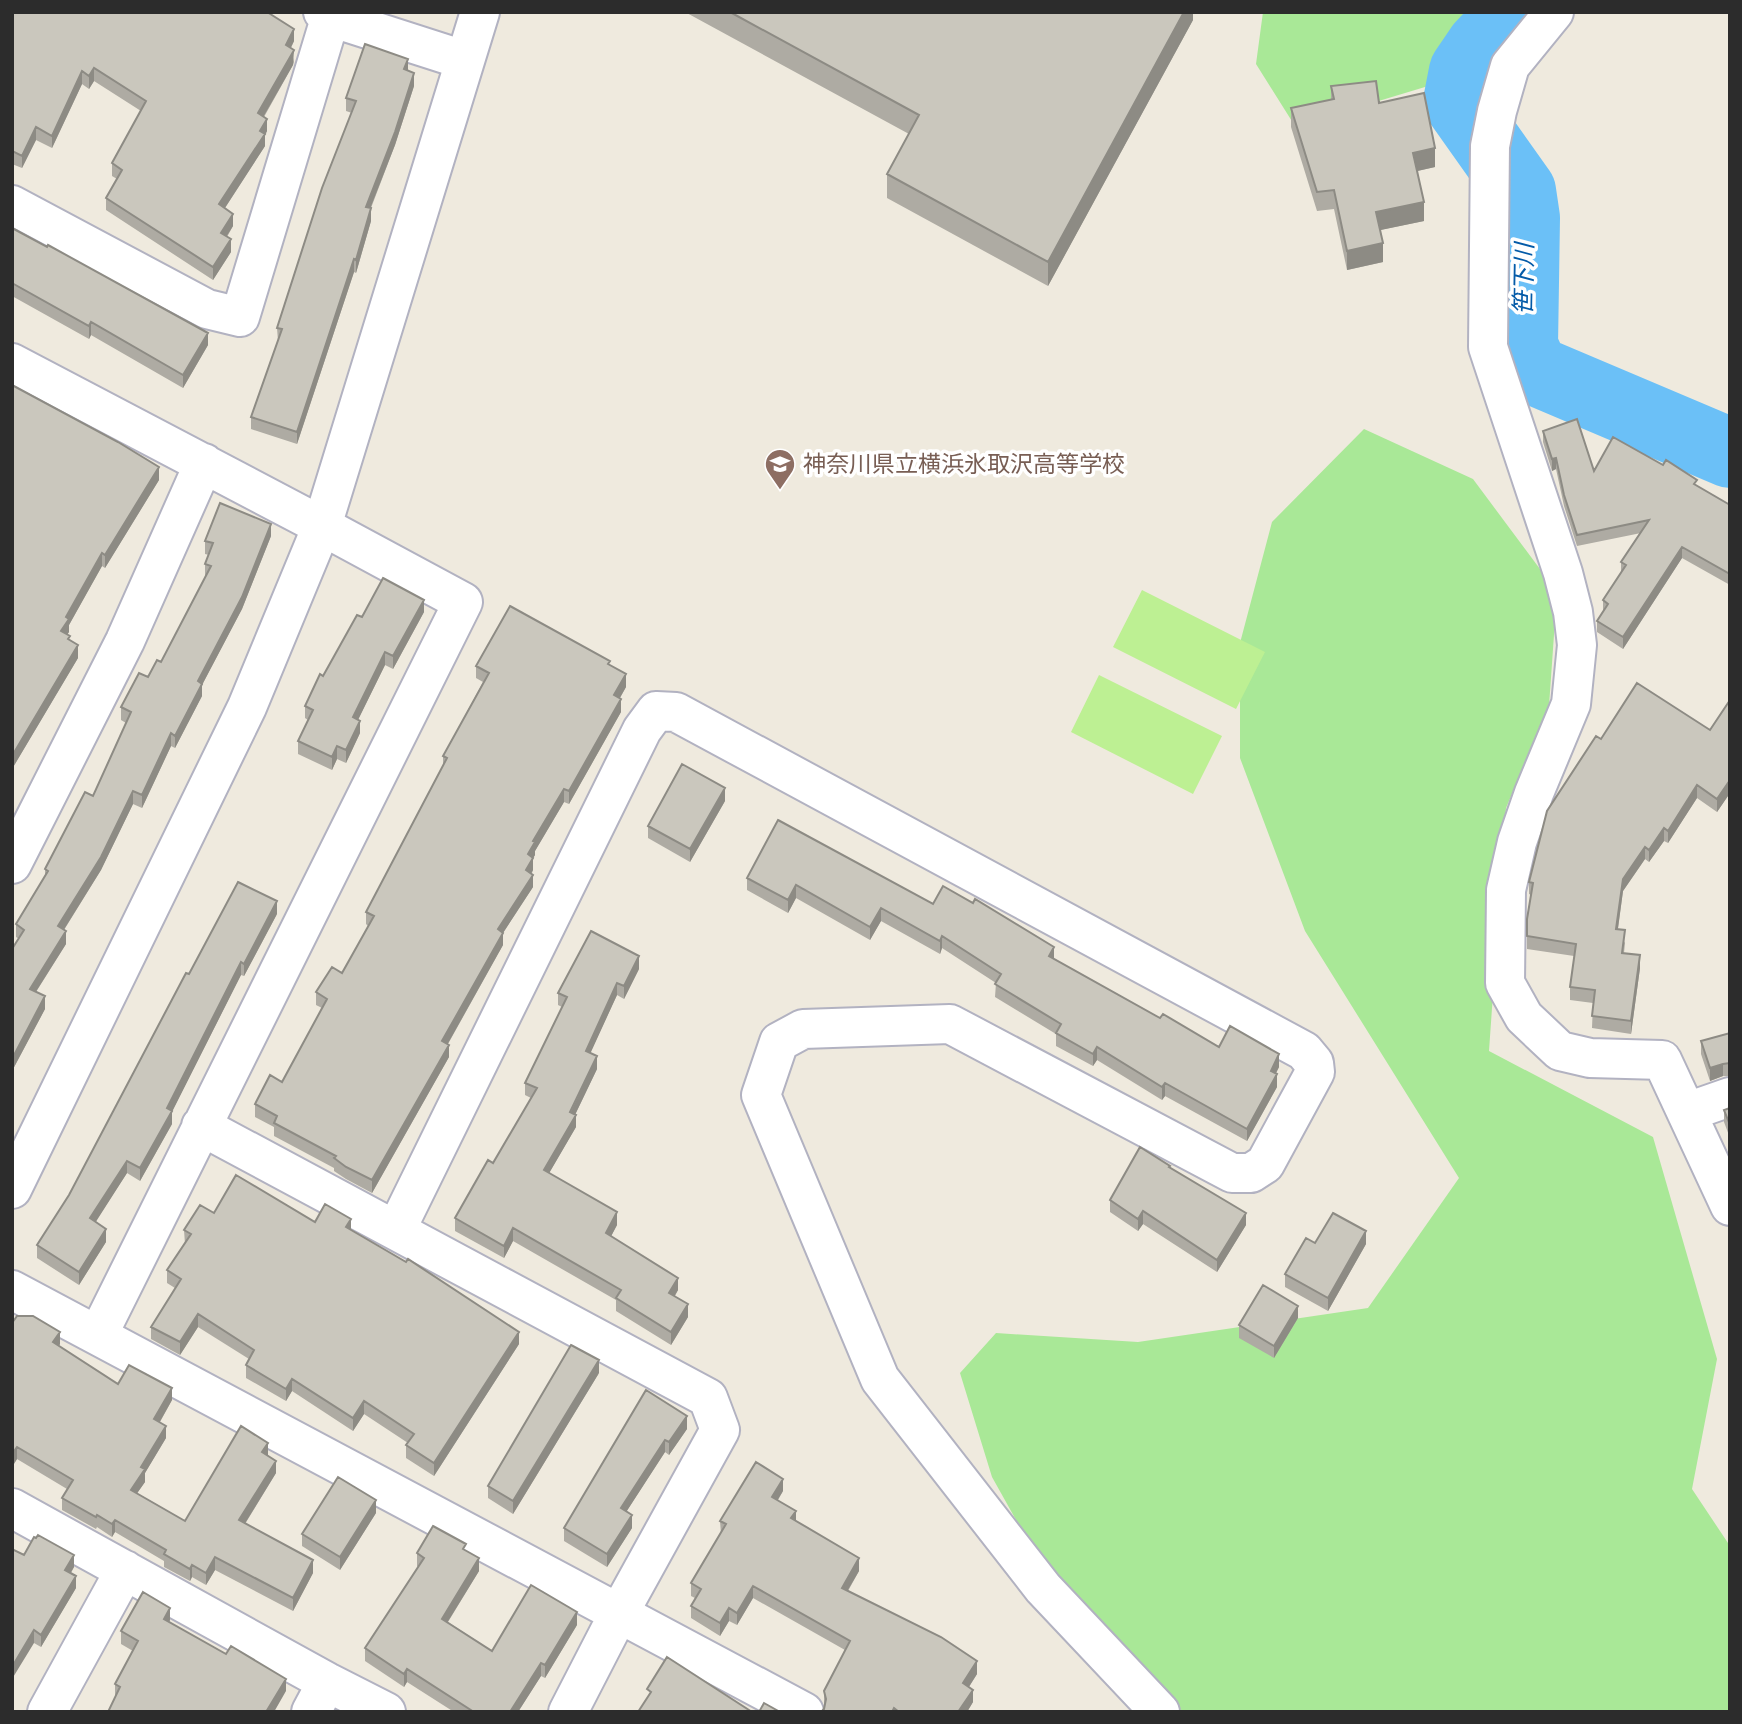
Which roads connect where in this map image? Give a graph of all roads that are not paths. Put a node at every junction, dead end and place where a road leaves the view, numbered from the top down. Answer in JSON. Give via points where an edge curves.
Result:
{"nodes":[{"id":1,"x":480,"y":12,"type":"edge"},
{"id":2,"x":1554,"y":12,"type":"edge"},
{"id":3,"x":328,"y":14,"type":"edge"},
{"id":4,"x":464,"y":60,"type":"junction"},
{"id":5,"x":12,"y":205,"type":"edge"},
{"id":6,"x":12,"y":363,"type":"edge"},
{"id":7,"x":204,"y":463,"type":"junction"},
{"id":8,"x":323,"y":526,"type":"junction"},
{"id":9,"x":12,"y":864,"type":"edge"},
{"id":10,"x":1730,"y":1097,"type":"edge"},
{"id":11,"x":1687,"y":1112,"type":"junction"},
{"id":12,"x":201,"y":1126,"type":"junction"},
{"id":13,"x":12,"y":1189,"type":"edge"},
{"id":14,"x":1730,"y":1206,"type":"edge"},
{"id":15,"x":396,"y":1230,"type":"junction"},
{"id":16,"x":12,"y":1290,"type":"edge"},
{"id":17,"x":98,"y":1335,"type":"junction"},
{"id":18,"x":12,"y":1508,"type":"edge"},
{"id":19,"x":125,"y":1570,"type":"junction"},
{"id":20,"x":619,"y":1613,"type":"junction"},
{"id":21,"x":319,"y":1697,"type":"edge"},
{"id":22,"x":47,"y":1712,"type":"edge"},
{"id":23,"x":386,"y":1712,"type":"edge"},
{"id":24,"x":568,"y":1712,"type":"edge"},
{"id":25,"x":804,"y":1712,"type":"edge"},
{"id":26,"x":1160,"y":1712,"type":"edge"}],
"edges":[{"from":1,"to":4,"type":"street"},
{"from":2,"to":11,"type":"street","via":[[1510,66],[1490,146],[1488,347],[1563,573],[1577,645],[1571,704],[1534,793],[1506,890],[1505,983],[1524,1017],[1560,1051],[1590,1058],[1662,1060]]},
{"from":3,"to":4,"type":"street"},
{"from":3,"to":5,"type":"street","via":[[240,317],[207,309]]},
{"from":4,"to":8,"type":"street"},
{"from":6,"to":7,"type":"street"},
{"from":7,"to":8,"type":"street"},
{"from":7,"to":9,"type":"street","via":[[125,641]]},
{"from":8,"to":12,"type":"street","via":[[463,602]]},
{"from":8,"to":13,"type":"street","via":[[247,708]]},
{"from":10,"to":11,"type":"street"},
{"from":11,"to":14,"type":"street"},
{"from":12,"to":15,"type":"street"},
{"from":12,"to":17,"type":"street"},
{"from":15,"to":20,"type":"street","via":[[708,1398],[720,1430]]},
{"from":15,"to":26,"type":"street","via":[[635,742],[656,711],[676,712],[1304,1051],[1315,1072],[1265,1164],[1251,1173],[1232,1173],[950,1024],[803,1029],[779,1042],[761,1095],[880,1379],[1043,1588]]},
{"from":16,"to":17,"type":"street"},
{"from":17,"to":20,"type":"street"},
{"from":18,"to":19,"type":"street"},
{"from":19,"to":21,"type":"street"},
{"from":19,"to":22,"type":"street"},
{"from":20,"to":24,"type":"street"},
{"from":20,"to":25,"type":"street"},
{"from":21,"to":23,"type":"street"}]}
